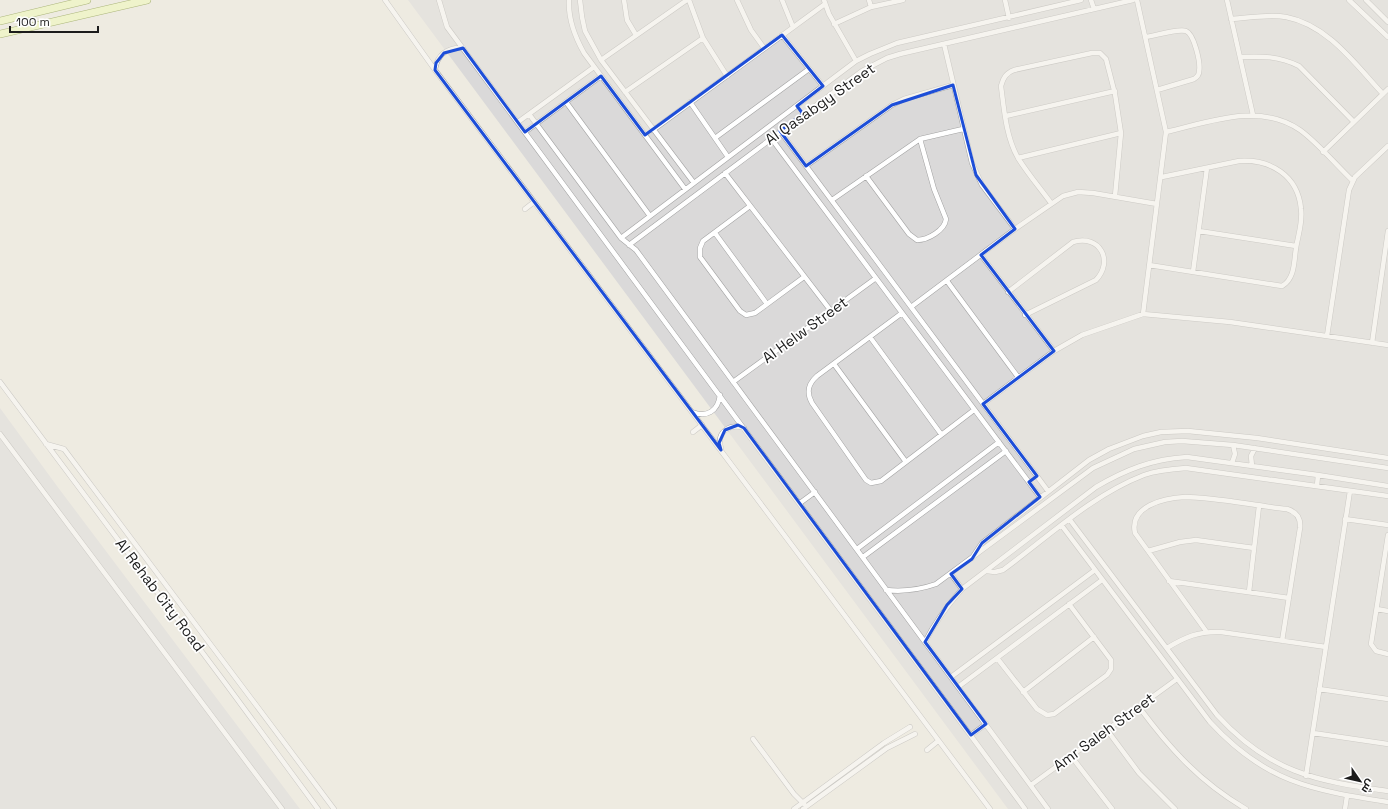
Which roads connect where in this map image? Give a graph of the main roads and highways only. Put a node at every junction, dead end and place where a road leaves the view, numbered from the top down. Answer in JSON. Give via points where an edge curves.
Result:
{"nodes":[{"id":1,"x":87,"y":0,"type":"edge"},
{"id":2,"x":147,"y":0,"type":"edge"},
{"id":3,"x":0,"y":21,"type":"edge"},
{"id":4,"x":0,"y":34,"type":"edge"}],
"edges":[{"from":1,"to":3,"type":"main road"},
{"from":2,"to":4,"type":"main road"}]}
